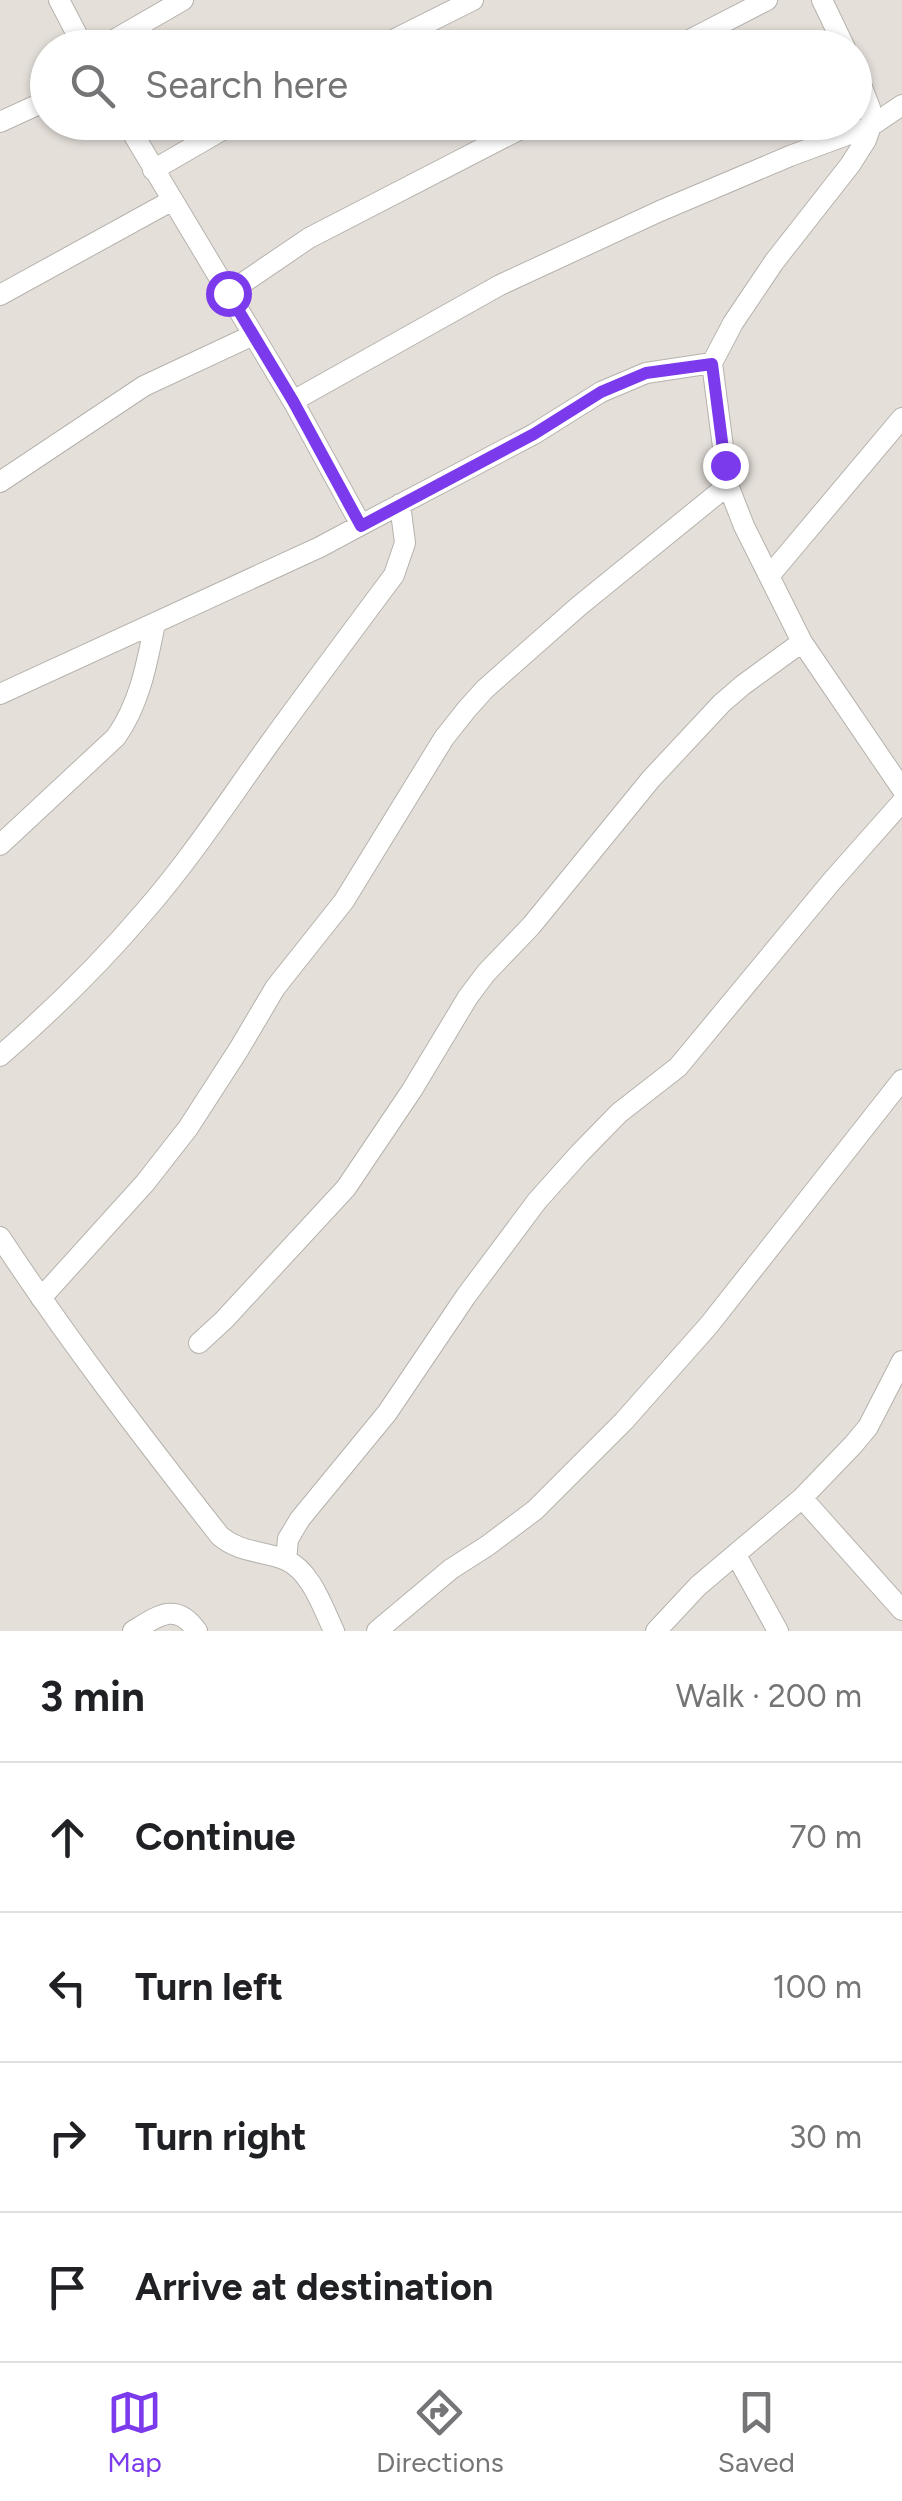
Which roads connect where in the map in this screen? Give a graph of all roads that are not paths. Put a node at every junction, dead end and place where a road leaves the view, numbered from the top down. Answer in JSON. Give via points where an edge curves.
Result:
{"nodes":[{"id":1,"x":58,"y":0,"type":"edge"},
{"id":2,"x":182,"y":0,"type":"edge"},
{"id":3,"x":473,"y":0,"type":"edge"},
{"id":4,"x":767,"y":0,"type":"edge"},
{"id":5,"x":822,"y":0,"type":"edge"},
{"id":6,"x":74,"y":30,"type":"edge"},
{"id":7,"x":131,"y":30,"type":"edge"},
{"id":8,"x":413,"y":30,"type":"edge"},
{"id":9,"x":709,"y":30,"type":"edge"},
{"id":10,"x":836,"y":30,"type":"edge"},
{"id":11,"x":902,"y":105,"type":"edge"},
{"id":12,"x":30,"y":108,"type":"edge"},
{"id":13,"x":0,"y":122,"type":"edge"},
{"id":14,"x":872,"y":125,"type":"edge"},
{"id":15,"x":136,"y":140,"type":"edge"},
{"id":16,"x":205,"y":140,"type":"edge"},
{"id":17,"x":499,"y":140,"type":"edge"},
{"id":18,"x":833,"y":140,"type":"edge"},
{"id":19,"x":866,"y":140,"type":"edge"},
{"id":20,"x":153,"y":170,"type":"junction"},
{"id":21,"x":172,"y":201,"type":"junction"},
{"id":22,"x":228,"y":293,"type":"junction"},
{"id":23,"x":0,"y":296,"type":"edge"},
{"id":24,"x":253,"y":335,"type":"junction"},
{"id":25,"x":712,"y":364,"type":"junction"},
{"id":26,"x":293,"y":401,"type":"junction"},
{"id":27,"x":902,"y":418,"type":"edge"},
{"id":28,"x":0,"y":482,"type":"edge"},
{"id":29,"x":728,"y":485,"type":"junction"},
{"id":30,"x":400,"y":504,"type":"junction"},
{"id":31,"x":361,"y":526,"type":"junction"},
{"id":32,"x":770,"y":575,"type":"junction"},
{"id":33,"x":155,"y":623,"type":"junction"},
{"id":34,"x":802,"y":642,"type":"junction"},
{"id":35,"x":0,"y":694,"type":"edge"},
{"id":36,"x":902,"y":789,"type":"edge"},
{"id":37,"x":902,"y":802,"type":"edge"},
{"id":38,"x":0,"y":846,"type":"edge"},
{"id":39,"x":0,"y":1056,"type":"edge"},
{"id":40,"x":902,"y":1080,"type":"edge"},
{"id":41,"x":0,"y":1237,"type":"edge"},
{"id":42,"x":41,"y":1298,"type":"junction"},
{"id":43,"x":198,"y":1343,"type":"dead end"},
{"id":44,"x":901,"y":1368,"type":"edge"},
{"id":45,"x":802,"y":1498,"type":"junction"},
{"id":46,"x":736,"y":1555,"type":"junction"},
{"id":47,"x":286,"y":1560,"type":"junction"},
{"id":48,"x":902,"y":1610,"type":"edge"},
{"id":49,"x":133,"y":1631,"type":"edge"},
{"id":50,"x":197,"y":1631,"type":"edge"},
{"id":51,"x":334,"y":1631,"type":"edge"},
{"id":52,"x":378,"y":1631,"type":"edge"},
{"id":53,"x":656,"y":1631,"type":"edge"},
{"id":54,"x":778,"y":1631,"type":"edge"}],
"edges":[{"from":1,"to":6,"type":"street"},
{"from":2,"to":7,"type":"street"},
{"from":3,"to":8,"type":"street"},
{"from":4,"to":9,"type":"street"},
{"from":5,"to":10,"type":"street"},
{"from":11,"to":14,"type":"street"},
{"from":12,"to":13,"type":"street"},
{"from":15,"to":20,"type":"street"},
{"from":16,"to":20,"type":"street"},
{"from":17,"to":22,"type":"street","via":[[309,238]]},
{"from":18,"to":26,"type":"street","via":[[541,265]]},
{"from":19,"to":25,"type":"street","via":[[774,262]]},
{"from":20,"to":21,"type":"street"},
{"from":21,"to":22,"type":"street"},
{"from":21,"to":23,"type":"street"},
{"from":22,"to":24,"type":"street"},
{"from":24,"to":26,"type":"street"},
{"from":24,"to":28,"type":"street","via":[[144,386]]},
{"from":25,"to":29,"type":"street"},
{"from":25,"to":30,"type":"street","via":[[646,373],[601,392]]},
{"from":26,"to":31,"type":"street"},
{"from":27,"to":32,"type":"street"},
{"from":29,"to":32,"type":"street"},
{"from":29,"to":42,"type":"street","via":[[579,606],[467,709],[344,901],[275,988],[188,1128]]},
{"from":30,"to":31,"type":"street"},
{"from":30,"to":39,"type":"street","via":[[405,544],[394,574],[214,824],[111,950]]},
{"from":31,"to":33,"type":"street"},
{"from":32,"to":34,"type":"street"},
{"from":33,"to":35,"type":"street"},
{"from":33,"to":38,"type":"street","via":[[143,680],[116,737]]},
{"from":34,"to":36,"type":"street"},
{"from":34,"to":43,"type":"street","via":[[722,703],[651,779],[468,997],[346,1188]]},
{"from":37,"to":47,"type":"street","via":[[678,1067],[619,1113],[537,1202],[379,1424],[300,1519]]},
{"from":40,"to":52,"type":"street","via":[[624,1421],[535,1510]]},
{"from":41,"to":42,"type":"street"},
{"from":42,"to":47,"type":"street","via":[[220,1536],[236,1548]]},
{"from":44,"to":45,"type":"street","via":[[868,1428]]},
{"from":45,"to":46,"type":"street"},
{"from":45,"to":48,"type":"street"},
{"from":46,"to":53,"type":"street"},
{"from":46,"to":54,"type":"street"},
{"from":47,"to":51,"type":"street","via":[[308,1580]]},
{"from":49,"to":50,"type":"street","via":[[170,1613]]}]}
